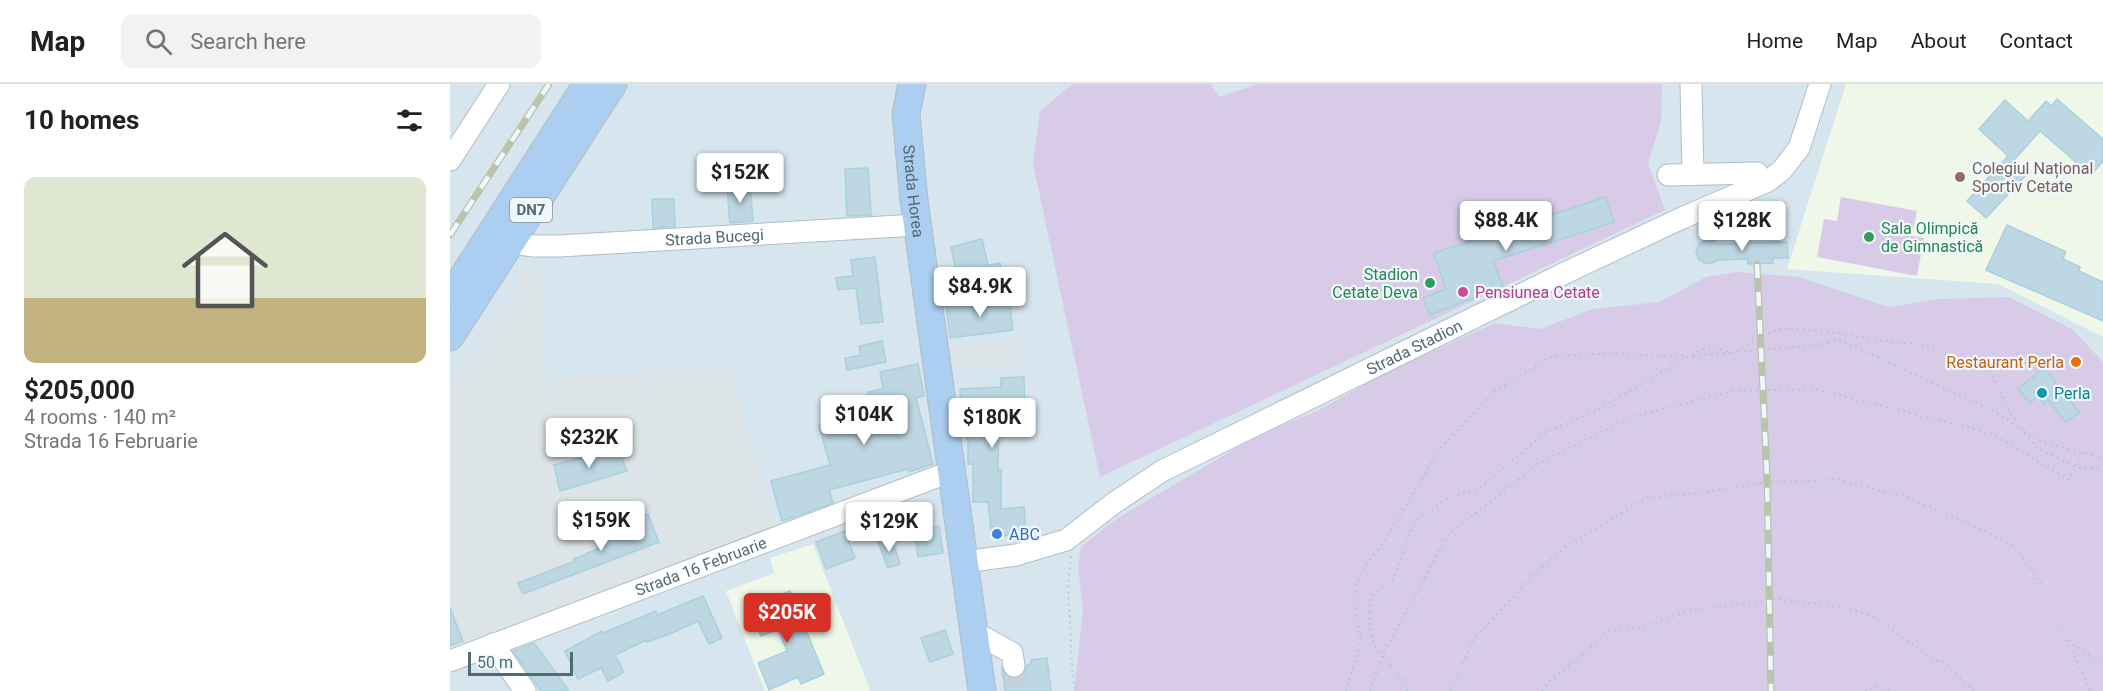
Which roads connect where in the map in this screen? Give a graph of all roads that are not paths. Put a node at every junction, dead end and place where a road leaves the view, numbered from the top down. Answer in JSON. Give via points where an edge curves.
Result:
{"nodes":[{"id":1,"x":499,"y":84,"type":"edge"},
{"id":2,"x":587,"y":84,"type":"edge"},
{"id":3,"x":613,"y":84,"type":"edge"},
{"id":4,"x":912,"y":84,"type":"edge"},
{"id":5,"x":1691,"y":84,"type":"edge"},
{"id":6,"x":1820,"y":84,"type":"edge"},
{"id":7,"x":450,"y":160,"type":"edge"},
{"id":8,"x":1668,"y":174,"type":"dead end"},
{"id":9,"x":1693,"y":174,"type":"junction"},
{"id":10,"x":1761,"y":184,"type":"junction"},
{"id":11,"x":917,"y":225,"type":"junction"},
{"id":12,"x":511,"y":243,"type":"junction"},
{"id":13,"x":450,"y":297,"type":"edge"},
{"id":14,"x":450,"y":337,"type":"edge"},
{"id":15,"x":952,"y":471,"type":"junction"},
{"id":16,"x":964,"y":562,"type":"junction"},
{"id":17,"x":974,"y":632,"type":"junction"},
{"id":18,"x":494,"y":644,"type":"junction"},
{"id":19,"x":450,"y":661,"type":"edge"},
{"id":20,"x":1014,"y":666,"type":"tunnel mouth"},
{"id":21,"x":525,"y":691,"type":"edge"},
{"id":22,"x":982,"y":691,"type":"edge"}],
"edges":[{"from":1,"to":7,"type":"street"},
{"from":2,"to":13,"type":"main road","number":"DN7"},
{"from":3,"to":12,"type":"main road","number":"DN7"},
{"from":4,"to":11,"type":"main road","name":"Strada Horea","via":[[906,114]]},
{"from":5,"to":9,"type":"street"},
{"from":6,"to":10,"type":"street","name":"Strada Stadion","via":[[1798,148],[1782,170]]},
{"from":8,"to":9,"type":"street"},
{"from":9,"to":10,"type":"street","via":[[1757,173]]},
{"from":10,"to":16,"type":"street","name":"Strada Stadion","via":[[1567,272],[1162,471],[1066,540],[1016,555]]},
{"from":11,"to":12,"type":"street","name":"Strada Bucegi","via":[[559,246]]},
{"from":11,"to":15,"type":"main road","name":"Strada Horea"},
{"from":12,"to":14,"type":"main road","number":"DN7"},
{"from":15,"to":16,"type":"main road","name":"Strada Horea"},
{"from":15,"to":18,"type":"street","name":"Strada 16 Februarie"},
{"from":16,"to":17,"type":"main road","name":"Strada Horea"},
{"from":17,"to":20,"type":"street","via":[[1012,653]]},
{"from":17,"to":22,"type":"main road","name":"Strada Horea"},
{"from":18,"to":19,"type":"street","name":"Strada 16 Februarie"},
{"from":18,"to":21,"type":"street"}]}
